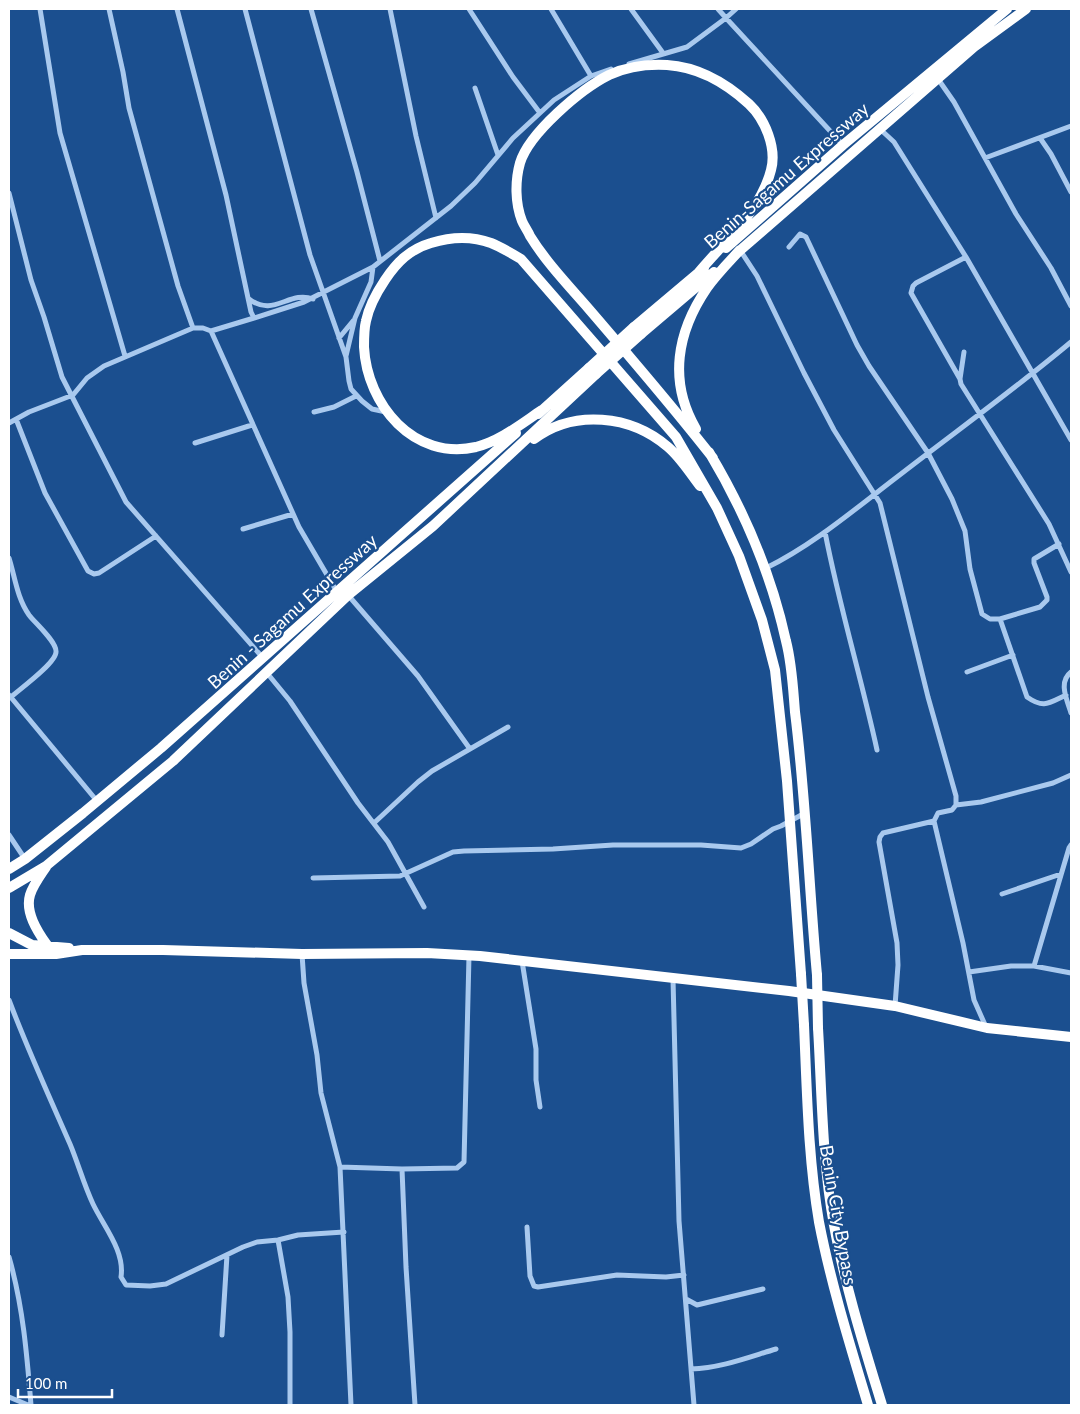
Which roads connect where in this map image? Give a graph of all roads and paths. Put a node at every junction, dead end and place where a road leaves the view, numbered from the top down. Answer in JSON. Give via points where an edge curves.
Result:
{"nodes":[{"id":1,"x":40,"y":9,"type":"edge"},
{"id":2,"x":109,"y":9,"type":"edge"},
{"id":3,"x":177,"y":9,"type":"edge"},
{"id":4,"x":245,"y":9,"type":"edge"},
{"id":5,"x":311,"y":9,"type":"edge"},
{"id":6,"x":390,"y":9,"type":"edge"},
{"id":7,"x":469,"y":9,"type":"edge"},
{"id":8,"x":551,"y":9,"type":"edge"},
{"id":9,"x":632,"y":9,"type":"edge"},
{"id":10,"x":718,"y":9,"type":"edge"},
{"id":11,"x":736,"y":9,"type":"edge"},
{"id":12,"x":1007,"y":9,"type":"edge"},
{"id":13,"x":1026,"y":9,"type":"edge"},
{"id":14,"x":726,"y":18,"type":"junction"},
{"id":15,"x":663,"y":53,"type":"junction"},
{"id":16,"x":591,"y":76,"type":"junction"},
{"id":17,"x":938,"y":79,"type":"junction"},
{"id":18,"x":475,"y":88,"type":"dead end"},
{"id":19,"x":540,"y":113,"type":"junction"},
{"id":20,"x":1071,"y":126,"type":"edge"},
{"id":21,"x":880,"y":129,"type":"junction"},
{"id":22,"x":1040,"y":138,"type":"junction"},
{"id":23,"x":843,"y":145,"type":"junction"},
{"id":24,"x":498,"y":155,"type":"junction"},
{"id":25,"x":985,"y":158,"type":"junction"},
{"id":26,"x":1071,"y":192,"type":"edge"},
{"id":27,"x":9,"y":193,"type":"edge"},
{"id":28,"x":436,"y":218,"type":"junction"},
{"id":29,"x":789,"y":247,"type":"dead end"},
{"id":30,"x":740,"y":250,"type":"junction"},
{"id":31,"x":966,"y":257,"type":"junction"},
{"id":32,"x":380,"y":261,"type":"junction"},
{"id":33,"x":373,"y":267,"type":"junction"},
{"id":34,"x":699,"y":272,"type":"junction"},
{"id":35,"x":323,"y":294,"type":"junction"},
{"id":36,"x":313,"y":298,"type":"junction"},
{"id":37,"x":248,"y":299,"type":"junction"},
{"id":38,"x":1071,"y":306,"type":"edge"},
{"id":39,"x":254,"y":318,"type":"junction"},
{"id":40,"x":354,"y":318,"type":"junction"},
{"id":41,"x":193,"y":328,"type":"junction"},
{"id":42,"x":211,"y":331,"type":"junction"},
{"id":43,"x":638,"y":331,"type":"junction"},
{"id":44,"x":339,"y":338,"type":"junction"},
{"id":45,"x":1071,"y":342,"type":"edge"},
{"id":46,"x":964,"y":352,"type":"dead end"},
{"id":47,"x":125,"y":356,"type":"junction"},
{"id":48,"x":346,"y":357,"type":"junction"},
{"id":49,"x":593,"y":371,"type":"junction"},
{"id":50,"x":1033,"y":374,"type":"junction"},
{"id":51,"x":960,"y":379,"type":"junction"},
{"id":52,"x":73,"y":395,"type":"junction"},
{"id":53,"x":356,"y":396,"type":"junction"},
{"id":54,"x":542,"y":410,"type":"junction"},
{"id":55,"x":314,"y":412,"type":"dead end"},
{"id":56,"x":387,"y":412,"type":"junction"},
{"id":57,"x":981,"y":414,"type":"junction"},
{"id":58,"x":16,"y":419,"type":"junction"},
{"id":59,"x":9,"y":423,"type":"edge"},
{"id":60,"x":252,"y":425,"type":"junction"},
{"id":61,"x":1071,"y":440,"type":"edge"},
{"id":62,"x":195,"y":442,"type":"dead end"},
{"id":63,"x":928,"y":453,"type":"junction"},
{"id":64,"x":713,"y":458,"type":"junction"},
{"id":65,"x":495,"y":468,"type":"junction"},
{"id":66,"x":874,"y":494,"type":"junction"},
{"id":67,"x":717,"y":508,"type":"junction"},
{"id":68,"x":293,"y":514,"type":"junction"},
{"id":69,"x":243,"y":529,"type":"dead end"},
{"id":70,"x":825,"y":532,"type":"junction"},
{"id":71,"x":156,"y":536,"type":"junction"},
{"id":72,"x":1059,"y":544,"type":"junction"},
{"id":73,"x":9,"y":558,"type":"edge"},
{"id":74,"x":766,"y":568,"type":"junction"},
{"id":75,"x":1071,"y":572,"type":"edge"},
{"id":76,"x":337,"y":593,"type":"junction"},
{"id":77,"x":348,"y":595,"type":"junction"},
{"id":78,"x":1000,"y":619,"type":"junction"},
{"id":79,"x":1013,"y":655,"type":"junction"},
{"id":80,"x":264,"y":658,"type":"junction"},
{"id":81,"x":967,"y":672,"type":"dead end"},
{"id":82,"x":1071,"y":672,"type":"edge"},
{"id":83,"x":267,"y":673,"type":"junction"},
{"id":84,"x":1066,"y":695,"type":"junction"},
{"id":85,"x":10,"y":696,"type":"edge"},
{"id":86,"x":1071,"y":713,"type":"edge"},
{"id":87,"x":508,"y":726,"type":"dead end"},
{"id":88,"x":470,"y":749,"type":"junction"},
{"id":89,"x":877,"y":750,"type":"dead end"},
{"id":90,"x":1071,"y":775,"type":"edge"},
{"id":91,"x":97,"y":801,"type":"junction"},
{"id":92,"x":956,"y":805,"type":"junction"},
{"id":93,"x":806,"y":813,"type":"junction"},
{"id":94,"x":790,"y":821,"type":"junction"},
{"id":95,"x":934,"y":821,"type":"junction"},
{"id":96,"x":374,"y":822,"type":"junction"},
{"id":97,"x":9,"y":835,"type":"edge"},
{"id":98,"x":1071,"y":845,"type":"edge"},
{"id":99,"x":24,"y":859,"type":"junction"},
{"id":100,"x":46,"y":866,"type":"junction"},
{"id":101,"x":9,"y":869,"type":"edge"},
{"id":102,"x":406,"y":874,"type":"junction"},
{"id":103,"x":1061,"y":874,"type":"junction"},
{"id":104,"x":313,"y":878,"type":"dead end"},
{"id":105,"x":9,"y":888,"type":"edge"},
{"id":106,"x":1002,"y":894,"type":"dead end"},
{"id":107,"x":424,"y":907,"type":"dead end"},
{"id":108,"x":9,"y":933,"type":"edge"},
{"id":109,"x":9,"y":945,"type":"edge"},
{"id":110,"x":47,"y":945,"type":"junction"},
{"id":111,"x":82,"y":950,"type":"junction"},
{"id":112,"x":9,"y":954,"type":"edge"},
{"id":113,"x":31,"y":954,"type":"junction"},
{"id":114,"x":302,"y":954,"type":"junction"},
{"id":115,"x":469,"y":956,"type":"junction"},
{"id":116,"x":522,"y":960,"type":"junction"},
{"id":117,"x":1034,"y":966,"type":"junction"},
{"id":118,"x":968,"y":972,"type":"junction"},
{"id":119,"x":1071,"y":973,"type":"edge"},
{"id":120,"x":673,"y":979,"type":"junction"},
{"id":121,"x":9,"y":1000,"type":"edge"},
{"id":122,"x":895,"y":1006,"type":"junction"},
{"id":123,"x":11,"y":1013,"type":"edge"},
{"id":124,"x":987,"y":1028,"type":"junction"},
{"id":125,"x":1071,"y":1037,"type":"edge"},
{"id":126,"x":540,"y":1107,"type":"dead end"},
{"id":127,"x":340,"y":1167,"type":"junction"},
{"id":128,"x":402,"y":1169,"type":"junction"},
{"id":129,"x":526,"y":1226,"type":"dead end"},
{"id":130,"x":344,"y":1232,"type":"junction"},
{"id":131,"x":278,"y":1240,"type":"junction"},
{"id":132,"x":227,"y":1255,"type":"junction"},
{"id":133,"x":9,"y":1257,"type":"edge"},
{"id":134,"x":684,"y":1275,"type":"junction"},
{"id":135,"x":763,"y":1289,"type":"dead end"},
{"id":136,"x":686,"y":1299,"type":"junction"},
{"id":137,"x":222,"y":1335,"type":"dead end"},
{"id":138,"x":776,"y":1349,"type":"dead end"},
{"id":139,"x":691,"y":1369,"type":"junction"},
{"id":140,"x":9,"y":1397,"type":"edge"},
{"id":141,"x":30,"y":1405,"type":"edge"},
{"id":142,"x":290,"y":1405,"type":"edge"},
{"id":143,"x":351,"y":1405,"type":"edge"},
{"id":144,"x":415,"y":1405,"type":"edge"},
{"id":145,"x":694,"y":1405,"type":"edge"},
{"id":146,"x":868,"y":1405,"type":"edge"},
{"id":147,"x":882,"y":1405,"type":"edge"}],
"edges":[{"from":1,"to":47,"type":"street","via":[[60,133]]},
{"from":2,"to":41,"type":"street","via":[[129,108],[178,286]]},
{"from":3,"to":37,"type":"street","via":[[226,195]]},
{"from":4,"to":35,"type":"street"},
{"from":5,"to":32,"type":"street"},
{"from":6,"to":28,"type":"street"},
{"from":7,"to":19,"type":"street"},
{"from":8,"to":16,"type":"street"},
{"from":9,"to":15,"type":"street"},
{"from":10,"to":14,"type":"street"},
{"from":11,"to":14,"type":"street"},
{"from":12,"to":23,"type":"highway","name":"Benin-Sagamu Expressway"},
{"from":13,"to":17,"type":"highway","via":[[974,47]]},
{"from":14,"to":15,"type":"street","via":[[687,46]]},
{"from":14,"to":23,"type":"street"},
{"from":15,"to":16,"type":"street"},
{"from":16,"to":19,"type":"street"},
{"from":17,"to":21,"type":"highway"},
{"from":17,"to":25,"type":"street"},
{"from":18,"to":24,"type":"street"},
{"from":19,"to":24,"type":"street"},
{"from":20,"to":22,"type":"street"},
{"from":21,"to":30,"type":"highway"},
{"from":21,"to":31,"type":"street","via":[[894,142]]},
{"from":22,"to":25,"type":"street"},
{"from":22,"to":26,"type":"street"},
{"from":23,"to":34,"type":"highway","name":"Benin-Sagamu Expressway"},
{"from":24,"to":28,"type":"street","via":[[475,183]]},
{"from":25,"to":38,"type":"street"},
{"from":27,"to":52,"type":"street","via":[[31,280],[62,377]]},
{"from":28,"to":32,"type":"street"},
{"from":29,"to":63,"type":"street","via":[[800,234],[806,237],[865,359]]},
{"from":30,"to":43,"type":"highway"},
{"from":30,"to":64,"type":"highway","via":[[708,287],[690,319],[678,362],[683,402]]},
{"from":30,"to":66,"type":"street","via":[[758,276],[834,430]]},
{"from":31,"to":50,"type":"street"},
{"from":31,"to":51,"type":"street","via":[[916,283],[911,293]]},
{"from":32,"to":33,"type":"street"},
{"from":33,"to":35,"type":"street"},
{"from":33,"to":40,"type":"street","via":[[371,282]]},
{"from":34,"to":43,"type":"highway","name":"Benin-Sagamu Expressway"},
{"from":34,"to":64,"type":"highway","via":[[756,206],[772,168],[773,157],[767,132],[760,117],[736,92],[722,82],[685,67],[633,68],[609,75],[580,93],[527,148],[517,178],[516,194],[522,222],[540,252]]},
{"from":35,"to":36,"type":"street"},
{"from":35,"to":44,"type":"street"},
{"from":36,"to":37,"type":"street","via":[[300,296],[270,306],[258,306]]},
{"from":36,"to":39,"type":"street"},
{"from":37,"to":39,"type":"street"},
{"from":39,"to":42,"type":"street"},
{"from":40,"to":44,"type":"street"},
{"from":40,"to":48,"type":"street"},
{"from":41,"to":42,"type":"street"},
{"from":41,"to":47,"type":"street"},
{"from":42,"to":60,"type":"street"},
{"from":43,"to":49,"type":"highway","bridge":true},
{"from":44,"to":48,"type":"street"},
{"from":45,"to":50,"type":"street"},
{"from":46,"to":51,"type":"street"},
{"from":47,"to":52,"type":"street","via":[[87,378]]},
{"from":48,"to":53,"type":"street","via":[[351,389]]},
{"from":49,"to":54,"type":"highway","name":"Benin - Sagamu Expressway"},
{"from":49,"to":65,"type":"highway"},
{"from":50,"to":57,"type":"street"},
{"from":50,"to":61,"type":"street"},
{"from":51,"to":57,"type":"street"},
{"from":52,"to":58,"type":"street"},
{"from":52,"to":71,"type":"street","via":[[126,502]]},
{"from":53,"to":55,"type":"street"},
{"from":53,"to":56,"type":"street","via":[[372,409]]},
{"from":54,"to":56,"type":"highway","via":[[497,439],[475,447],[449,449],[419,441],[404,431]]},
{"from":54,"to":76,"type":"highway","name":"Benin - Sagamu Expressway"},
{"from":56,"to":67,"type":"highway","via":[[370,379],[364,341],[365,322],[383,282],[396,263],[418,247],[448,238],[491,243],[521,258],[676,437]]},
{"from":57,"to":63,"type":"street"},
{"from":57,"to":72,"type":"street"},
{"from":58,"to":59,"type":"street"},
{"from":58,"to":71,"type":"street","via":[[45,493],[88,571],[99,574]]},
{"from":60,"to":62,"type":"street"},
{"from":60,"to":68,"type":"street"},
{"from":63,"to":66,"type":"street"},
{"from":63,"to":78,"type":"street","via":[[965,531],[970,570],[980,608],[985,617]]},
{"from":64,"to":74,"type":"highway","name":"Benin City Bypass","via":[[734,495]]},
{"from":65,"to":67,"type":"highway","via":[[542,433],[565,423],[581,419],[621,423],[649,433],[669,448]]},
{"from":65,"to":77,"type":"highway","via":[[414,542]]},
{"from":66,"to":70,"type":"street"},
{"from":66,"to":92,"type":"street","via":[[880,503]]},
{"from":67,"to":94,"type":"highway","name":"Benin City Bypass","via":[[739,556],[762,620],[775,670]]},
{"from":68,"to":69,"type":"street"},
{"from":68,"to":76,"type":"street"},
{"from":70,"to":74,"type":"street"},
{"from":70,"to":89,"type":"street"},
{"from":71,"to":80,"type":"street"},
{"from":72,"to":75,"type":"street"},
{"from":72,"to":78,"type":"street","via":[[1034,559],[1047,600],[1040,607]]},
{"from":73,"to":85,"type":"street","via":[[16,589],[28,614],[54,645],[56,652],[48,664]]},
{"from":74,"to":93,"type":"highway","name":"Benin City Bypass","via":[[787,642]]},
{"from":76,"to":80,"type":"highway","name":"Benin - Sagamu Expressway"},
{"from":77,"to":83,"type":"highway"},
{"from":77,"to":88,"type":"street","via":[[418,676]]},
{"from":78,"to":79,"type":"street"},
{"from":79,"to":81,"type":"street"},
{"from":79,"to":84,"type":"street","via":[[1027,697],[1036,704],[1046,705]]},
{"from":80,"to":91,"type":"highway","name":"Benin - Sagamu Expressway"},
{"from":82,"to":84,"type":"street","via":[[1064,679]]},
{"from":83,"to":96,"type":"street","via":[[290,700]]},
{"from":83,"to":100,"type":"highway","via":[[173,761]]},
{"from":84,"to":86,"type":"street"},
{"from":85,"to":91,"type":"street"},
{"from":87,"to":88,"type":"street"},
{"from":88,"to":96,"type":"street","via":[[432,771]]},
{"from":90,"to":92,"type":"street","via":[[1044,786]]},
{"from":91,"to":99,"type":"highway","name":"Benin - Sagamu Expressway"},
{"from":92,"to":95,"type":"street","via":[[952,810],[938,813]]},
{"from":93,"to":94,"type":"street"},
{"from":93,"to":147,"type":"highway","name":"Benin City Bypass","bridge":true,"via":[[825,1154],[834,1225],[850,1300]]},
{"from":94,"to":102,"type":"street","via":[[741,848],[613,845],[464,851],[453,852]]},
{"from":94,"to":146,"type":"highway","name":"Benin City Bypass","bridge":true,"via":[[809,1148],[819,1221],[836,1295]]},
{"from":95,"to":118,"type":"street"},
{"from":95,"to":122,"type":"street","via":[[884,833],[880,837],[897,943]]},
{"from":96,"to":102,"type":"street"},
{"from":97,"to":99,"type":"street"},
{"from":98,"to":103,"type":"street"},
{"from":99,"to":101,"type":"highway","name":"Benin - Sagamu Expressway"},
{"from":100,"to":105,"type":"highway"},
{"from":100,"to":110,"type":"highway","via":[[30,894],[29,905],[32,920]]},
{"from":102,"to":104,"type":"street"},
{"from":102,"to":107,"type":"street"},
{"from":103,"to":106,"type":"street"},
{"from":103,"to":117,"type":"street"},
{"from":108,"to":110,"type":"highway","via":[[32,945]]},
{"from":109,"to":113,"type":"highway"},
{"from":110,"to":111,"type":"highway"},
{"from":111,"to":113,"type":"highway"},
{"from":111,"to":114,"type":"highway"},
{"from":112,"to":113,"type":"highway"},
{"from":114,"to":115,"type":"highway"},
{"from":114,"to":127,"type":"street","via":[[321,1093]]},
{"from":115,"to":116,"type":"highway"},
{"from":115,"to":128,"type":"street","via":[[464,1162],[456,1168]]},
{"from":116,"to":120,"type":"highway"},
{"from":116,"to":126,"type":"street","via":[[536,1050]]},
{"from":117,"to":118,"type":"street"},
{"from":117,"to":119,"type":"street"},
{"from":118,"to":124,"type":"street","via":[[974,1000]]},
{"from":120,"to":122,"type":"highway"},
{"from":120,"to":134,"type":"street","via":[[678,1221]]},
{"from":121,"to":123,"type":"street"},
{"from":122,"to":124,"type":"highway"},
{"from":123,"to":132,"type":"street","via":[[92,1203],[116,1249],[122,1267],[121,1277],[126,1285],[166,1284]]},
{"from":124,"to":125,"type":"highway"},
{"from":127,"to":128,"type":"street"},
{"from":127,"to":130,"type":"street"},
{"from":128,"to":144,"type":"street"},
{"from":129,"to":134,"type":"street","via":[[530,1276],[534,1286],[617,1275]]},
{"from":130,"to":131,"type":"street","via":[[298,1235]]},
{"from":130,"to":143,"type":"street"},
{"from":131,"to":132,"type":"street","via":[[243,1246]]},
{"from":131,"to":142,"type":"street","via":[[288,1297]]},
{"from":132,"to":137,"type":"street"},
{"from":133,"to":141,"type":"street","via":[[24,1328]]},
{"from":134,"to":136,"type":"street"},
{"from":135,"to":136,"type":"street","via":[[697,1306]]},
{"from":136,"to":139,"type":"street"},
{"from":138,"to":139,"type":"street","via":[[720,1366]]},
{"from":139,"to":145,"type":"street"},
{"from":140,"to":141,"type":"street"}]}
